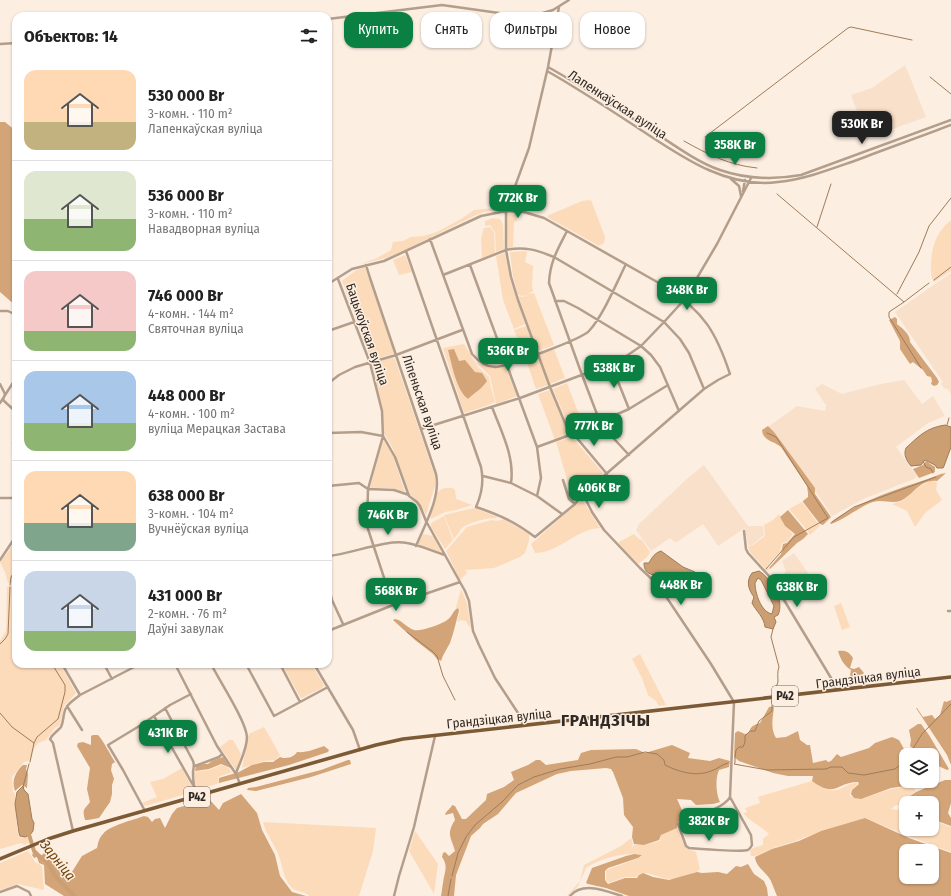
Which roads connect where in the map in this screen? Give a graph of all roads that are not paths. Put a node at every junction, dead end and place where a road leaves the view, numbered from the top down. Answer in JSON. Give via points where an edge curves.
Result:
{"nodes":[{"id":1,"x":569,"y":0,"type":"edge"},
{"id":2,"x":559,"y":8,"type":"junction"},
{"id":3,"x":332,"y":19,"type":"edge"},
{"id":4,"x":12,"y":43,"type":"edge"},
{"id":5,"x":0,"y":44,"type":"edge"},
{"id":6,"x":548,"y":67,"type":"junction"},
{"id":7,"x":547,"y":71,"type":"junction"},
{"id":8,"x":951,"y":120,"type":"edge"},
{"id":9,"x":951,"y":125,"type":"edge"},
{"id":10,"x":746,"y":176,"type":"junction"},
{"id":11,"x":729,"y":178,"type":"junction"},
{"id":12,"x":751,"y":178,"type":"junction"},
{"id":13,"x":745,"y":181,"type":"junction"},
{"id":14,"x":750,"y":182,"type":"junction"},
{"id":15,"x":743,"y":192,"type":"junction"},
{"id":16,"x":741,"y":198,"type":"junction"},
{"id":17,"x":506,"y":211,"type":"junction"},
{"id":18,"x":567,"y":230,"type":"junction"},
{"id":19,"x":430,"y":239,"type":"junction"},
{"id":20,"x":506,"y":250,"type":"junction"},
{"id":21,"x":406,"y":251,"type":"junction"},
{"id":22,"x":554,"y":257,"type":"junction"},
{"id":23,"x":626,"y":264,"type":"junction"},
{"id":24,"x":366,"y":265,"type":"junction"},
{"id":25,"x":470,"y":265,"type":"junction"},
{"id":26,"x":443,"y":275,"type":"junction"},
{"id":27,"x":338,"y":279,"type":"junction"},
{"id":28,"x":332,"y":282,"type":"edge"},
{"id":29,"x":613,"y":290,"type":"junction"},
{"id":30,"x":684,"y":300,"type":"junction"},
{"id":31,"x":555,"y":301,"type":"junction"},
{"id":32,"x":0,"y":311,"type":"edge"},
{"id":33,"x":12,"y":314,"type":"edge"},
{"id":34,"x":597,"y":320,"type":"junction"},
{"id":35,"x":354,"y":322,"type":"junction"},
{"id":36,"x":664,"y":322,"type":"junction"},
{"id":37,"x":332,"y":330,"type":"edge"},
{"id":38,"x":462,"y":330,"type":"junction"},
{"id":39,"x":437,"y":339,"type":"junction"},
{"id":40,"x":570,"y":341,"type":"junction"},
{"id":41,"x":641,"y":346,"type":"junction"},
{"id":42,"x":537,"y":354,"type":"junction"},
{"id":43,"x":396,"y":355,"type":"junction"},
{"id":44,"x":370,"y":363,"type":"junction"},
{"id":45,"x":611,"y":364,"type":"junction"},
{"id":46,"x":508,"y":365,"type":"junction"},
{"id":47,"x":582,"y":375,"type":"junction"},
{"id":48,"x":332,"y":380,"type":"edge"},
{"id":49,"x":0,"y":384,"type":"edge"},
{"id":50,"x":12,"y":385,"type":"edge"},
{"id":51,"x":668,"y":385,"type":"junction"},
{"id":52,"x":550,"y":387,"type":"junction"},
{"id":53,"x":704,"y":389,"type":"junction"},
{"id":54,"x":520,"y":398,"type":"junction"},
{"id":55,"x":3,"y":400,"type":"junction"},
{"id":56,"x":0,"y":403,"type":"edge"},
{"id":57,"x":492,"y":407,"type":"junction"},
{"id":58,"x":12,"y":408,"type":"edge"},
{"id":59,"x":630,"y":408,"type":"junction"},
{"id":60,"x":679,"y":410,"type":"junction"},
{"id":61,"x":464,"y":416,"type":"junction"},
{"id":62,"x":600,"y":422,"type":"junction"},
{"id":63,"x":421,"y":429,"type":"junction"},
{"id":64,"x":332,"y":433,"type":"edge"},
{"id":65,"x":570,"y":435,"type":"junction"},
{"id":66,"x":383,"y":436,"type":"junction"},
{"id":67,"x":538,"y":447,"type":"junction"},
{"id":68,"x":629,"y":455,"type":"junction"},
{"id":69,"x":607,"y":474,"type":"junction"},
{"id":70,"x":483,"y":476,"type":"junction"},
{"id":71,"x":563,"y":480,"type":"dead end"},
{"id":72,"x":511,"y":483,"type":"junction"},
{"id":73,"x":332,"y":486,"type":"edge"},
{"id":74,"x":368,"y":489,"type":"junction"},
{"id":75,"x":583,"y":494,"type":"junction"},
{"id":76,"x":409,"y":496,"type":"junction"},
{"id":77,"x":537,"y":496,"type":"junction"},
{"id":78,"x":0,"y":498,"type":"edge"},
{"id":79,"x":12,"y":498,"type":"edge"},
{"id":80,"x":575,"y":504,"type":"junction"},
{"id":81,"x":562,"y":514,"type":"junction"},
{"id":82,"x":426,"y":521,"type":"junction"},
{"id":83,"x":744,"y":531,"type":"dead end"},
{"id":84,"x":12,"y":542,"type":"edge"},
{"id":85,"x":416,"y":546,"type":"junction"},
{"id":86,"x":373,"y":547,"type":"junction"},
{"id":87,"x":445,"y":555,"type":"junction"},
{"id":88,"x":332,"y":556,"type":"edge"},
{"id":89,"x":0,"y":560,"type":"edge"},
{"id":90,"x":460,"y":582,"type":"junction"},
{"id":91,"x":332,"y":600,"type":"edge"},
{"id":92,"x":393,"y":605,"type":"junction"},
{"id":93,"x":342,"y":624,"type":"junction"},
{"id":94,"x":332,"y":629,"type":"edge"},
{"id":95,"x":64,"y":668,"type":"edge"},
{"id":96,"x":106,"y":668,"type":"edge"},
{"id":97,"x":133,"y":668,"type":"edge"},
{"id":98,"x":177,"y":668,"type":"edge"},
{"id":99,"x":213,"y":668,"type":"edge"},
{"id":100,"x":248,"y":668,"type":"edge"},
{"id":101,"x":282,"y":668,"type":"edge"},
{"id":102,"x":316,"y":668,"type":"edge"},
{"id":103,"x":951,"y":677,"type":"edge"},
{"id":104,"x":112,"y":679,"type":"junction"},
{"id":105,"x":328,"y":687,"type":"junction"},
{"id":106,"x":836,"y":690,"type":"junction"},
{"id":107,"x":191,"y":694,"type":"junction"},
{"id":108,"x":80,"y":696,"type":"junction"},
{"id":109,"x":300,"y":702,"type":"junction"},
{"id":110,"x":734,"y":702,"type":"junction"},
{"id":111,"x":67,"y":706,"type":"junction"},
{"id":112,"x":165,"y":708,"type":"junction"},
{"id":113,"x":154,"y":716,"type":"junction"},
{"id":114,"x":523,"y":725,"type":"junction"},
{"id":115,"x":82,"y":730,"type":"dead end"},
{"id":116,"x":435,"y":735,"type":"junction"},
{"id":117,"x":360,"y":750,"type":"junction"},
{"id":118,"x":222,"y":754,"type":"junction"},
{"id":119,"x":195,"y":766,"type":"junction"},
{"id":120,"x":236,"y":774,"type":"junction"},
{"id":121,"x":241,"y":784,"type":"junction"},
{"id":122,"x":194,"y":786,"type":"junction"},
{"id":123,"x":197,"y":797,"type":"junction"},
{"id":124,"x":730,"y":797,"type":"junction"},
{"id":125,"x":146,"y":811,"type":"junction"},
{"id":126,"x":72,"y":829,"type":"junction"},
{"id":127,"x":0,"y":859,"type":"edge"},
{"id":128,"x":0,"y":892,"type":"edge"},
{"id":129,"x":31,"y":896,"type":"edge"},
{"id":130,"x":394,"y":896,"type":"edge"},
{"id":131,"x":570,"y":896,"type":"edge"},
{"id":132,"x":622,"y":896,"type":"edge"}],
"edges":[{"from":1,"to":2,"type":"street"},
{"from":2,"to":3,"type":"street","via":[[522,19],[442,5]]},
{"from":2,"to":6,"type":"street"},
{"from":4,"to":5,"type":"street"},
{"from":6,"to":7,"type":"street"},
{"from":6,"to":10,"type":"street","name":"Лапенкаўская вуліца","via":[[708,165]]},
{"from":7,"to":11,"type":"street","name":"Лапенкаўская вуліца","via":[[669,148],[707,170]]},
{"from":7,"to":17,"type":"street","via":[[529,148]]},
{"from":8,"to":12,"type":"street","name":"Лапенкаўская вуліца","via":[[800,174],[776,178]]},
{"from":9,"to":14,"type":"street","name":"Лапенкаўская вуліца","via":[[810,176],[777,183]]},
{"from":10,"to":12,"type":"street","name":"Лапенкаўская вуліца"},
{"from":10,"to":13,"type":"street"},
{"from":11,"to":13,"type":"street","name":"Лапенкаўская вуліца"},
{"from":11,"to":16,"type":"street","via":[[739,186]]},
{"from":12,"to":14,"type":"street"},
{"from":13,"to":14,"type":"street","name":"Лапенкаўская вуліца"},
{"from":13,"to":15,"type":"street"},
{"from":14,"to":15,"type":"street"},
{"from":15,"to":16,"type":"street"},
{"from":16,"to":30,"type":"street"},
{"from":17,"to":18,"type":"street","via":[[524,212],[544,218]]},
{"from":17,"to":19,"type":"street","via":[[481,216]]},
{"from":17,"to":20,"type":"street"},
{"from":18,"to":22,"type":"street"},
{"from":18,"to":23,"type":"street"},
{"from":19,"to":21,"type":"street"},
{"from":19,"to":26,"type":"street"},
{"from":20,"to":22,"type":"street","via":[[535,250]]},
{"from":20,"to":25,"type":"street"},
{"from":20,"to":42,"type":"street","via":[[511,278]]},
{"from":21,"to":24,"type":"street","via":[[384,261]]},
{"from":21,"to":39,"type":"street"},
{"from":22,"to":29,"type":"street"},
{"from":22,"to":31,"type":"street","via":[[549,283]]},
{"from":23,"to":29,"type":"street"},
{"from":23,"to":30,"type":"street"},
{"from":24,"to":27,"type":"street","via":[[352,269]]},
{"from":24,"to":43,"type":"street","name":"Ліпеньская вуліца"},
{"from":25,"to":26,"type":"street"},
{"from":25,"to":46,"type":"street"},
{"from":26,"to":38,"type":"street"},
{"from":27,"to":28,"type":"street"},
{"from":27,"to":35,"type":"street","name":"Бацькоўская вуліца"},
{"from":29,"to":34,"type":"street"},
{"from":29,"to":36,"type":"street"},
{"from":30,"to":36,"type":"street"},
{"from":30,"to":53,"type":"street","via":[[716,336],[730,374]]},
{"from":31,"to":34,"type":"street","via":[[564,301]]},
{"from":31,"to":40,"type":"street"},
{"from":32,"to":33,"type":"street"},
{"from":34,"to":40,"type":"street","via":[[588,332]]},
{"from":34,"to":41,"type":"street"},
{"from":35,"to":37,"type":"street"},
{"from":35,"to":44,"type":"street","name":"Бацькоўская вуліца"},
{"from":36,"to":41,"type":"street"},
{"from":36,"to":53,"type":"street","via":[[689,353]]},
{"from":38,"to":39,"type":"street"},
{"from":38,"to":46,"type":"street","via":[[472,354],[480,362],[492,367]]},
{"from":39,"to":43,"type":"street"},
{"from":39,"to":61,"type":"street"},
{"from":40,"to":42,"type":"street"},
{"from":40,"to":47,"type":"street"},
{"from":41,"to":45,"type":"street"},
{"from":41,"to":51,"type":"street","via":[[660,367]]},
{"from":42,"to":46,"type":"street"},
{"from":42,"to":52,"type":"street"},
{"from":43,"to":44,"type":"street"},
{"from":43,"to":63,"type":"street","name":"Ліпеньская вуліца"},
{"from":44,"to":48,"type":"street","via":[[339,375]]},
{"from":44,"to":66,"type":"street","name":"Бацькоўская вуліца","via":[[382,410]]},
{"from":45,"to":47,"type":"street"},
{"from":45,"to":59,"type":"street"},
{"from":46,"to":54,"type":"street"},
{"from":47,"to":52,"type":"street"},
{"from":47,"to":62,"type":"street"},
{"from":49,"to":55,"type":"street","via":[[5,394]]},
{"from":50,"to":55,"type":"street"},
{"from":51,"to":59,"type":"street"},
{"from":51,"to":60,"type":"street"},
{"from":52,"to":54,"type":"street"},
{"from":52,"to":65,"type":"street"},
{"from":53,"to":60,"type":"street"},
{"from":54,"to":57,"type":"street"},
{"from":54,"to":67,"type":"street"},
{"from":55,"to":56,"type":"street"},
{"from":55,"to":58,"type":"street"},
{"from":57,"to":61,"type":"street"},
{"from":57,"to":72,"type":"street","via":[[512,462]]},
{"from":59,"to":62,"type":"street"},
{"from":60,"to":68,"type":"street"},
{"from":61,"to":63,"type":"street"},
{"from":61,"to":70,"type":"street"},
{"from":62,"to":65,"type":"street"},
{"from":62,"to":68,"type":"street"},
{"from":63,"to":82,"type":"street","name":"Ліпеньская вуліца","via":[[438,481]]},
{"from":64,"to":66,"type":"street","via":[[361,432]]},
{"from":65,"to":67,"type":"street"},
{"from":65,"to":69,"type":"street","via":[[576,437]]},
{"from":66,"to":74,"type":"street","name":"Бацькоўская вуліца"},
{"from":66,"to":76,"type":"street","via":[[395,457]]},
{"from":67,"to":77,"type":"street","via":[[541,478]]},
{"from":68,"to":69,"type":"street"},
{"from":69,"to":75,"type":"street"},
{"from":70,"to":72,"type":"street"},
{"from":70,"to":81,"type":"street","via":[[476,507],[515,523],[535,537]]},
{"from":71,"to":80,"type":"street","via":[[570,499]]},
{"from":72,"to":77,"type":"street"},
{"from":73,"to":74,"type":"street","via":[[359,483]]},
{"from":74,"to":76,"type":"street","via":[[394,490]]},
{"from":74,"to":86,"type":"street","name":"Бацькоўская вуліца","via":[[367,526]]},
{"from":75,"to":80,"type":"street"},
{"from":75,"to":110,"type":"street","via":[[604,530],[659,587]]},
{"from":76,"to":82,"type":"street","via":[[417,502]]},
{"from":77,"to":81,"type":"street"},
{"from":78,"to":79,"type":"street"},
{"from":80,"to":81,"type":"street"},
{"from":82,"to":85,"type":"street","name":"Ліпеньская вуліца"},
{"from":82,"to":87,"type":"street"},
{"from":83,"to":106,"type":"street","via":[[748,553],[778,590]]},
{"from":84,"to":89,"type":"street"},
{"from":85,"to":86,"type":"street","via":[[393,542]]},
{"from":85,"to":87,"type":"street"},
{"from":86,"to":88,"type":"street"},
{"from":86,"to":92,"type":"street","name":"Бацькоўская вуліца"},
{"from":87,"to":90,"type":"street"},
{"from":90,"to":92,"type":"street"},
{"from":90,"to":114,"type":"street","via":[[469,601],[473,631],[479,645]]},
{"from":91,"to":93,"type":"street"},
{"from":92,"to":93,"type":"street"},
{"from":93,"to":94,"type":"street"},
{"from":95,"to":108,"type":"street"},
{"from":96,"to":104,"type":"street"},
{"from":97,"to":104,"type":"street"},
{"from":98,"to":107,"type":"street"},
{"from":99,"to":120,"type":"street","via":[[246,730],[246,743]]},
{"from":100,"to":109,"type":"street","via":[[274,716]]},
{"from":101,"to":109,"type":"street"},
{"from":102,"to":105,"type":"street"},
{"from":103,"to":106,"type":"main road","name":"Грандзіцкая вуліца","number":"Р42"},
{"from":104,"to":108,"type":"street"},
{"from":105,"to":109,"type":"street"},
{"from":105,"to":117,"type":"street","via":[[353,730]]},
{"from":106,"to":110,"type":"main road","name":"Грандзіцкая вуліца","number":"Р42"},
{"from":107,"to":112,"type":"street"},
{"from":107,"to":118,"type":"street"},
{"from":108,"to":111,"type":"street"},
{"from":110,"to":114,"type":"main road","name":"Грандзіцкая вуліца","number":"Р42"},
{"from":110,"to":124,"type":"street"},
{"from":111,"to":115,"type":"street"},
{"from":111,"to":126,"type":"street","via":[[60,728],[50,739]]},
{"from":112,"to":113,"type":"street"},
{"from":112,"to":119,"type":"street"},
{"from":113,"to":122,"type":"street"},
{"from":113,"to":125,"type":"street","via":[[108,745]]},
{"from":114,"to":116,"type":"main road","name":"Грандзіцкая вуліца","number":"Р42"},
{"from":116,"to":117,"type":"main road","name":"Грандзіцкая вуліца","number":"Р42","via":[[393,741]]},
{"from":116,"to":130,"type":"street","via":[[414,827]]},
{"from":117,"to":121,"type":"main road","number":"Р42"},
{"from":118,"to":119,"type":"street"},
{"from":118,"to":120,"type":"street"},
{"from":119,"to":122,"type":"street"},
{"from":120,"to":121,"type":"street"},
{"from":121,"to":123,"type":"main road","number":"Р42"},
{"from":122,"to":123,"type":"street"},
{"from":123,"to":125,"type":"main road","number":"Р42"},
{"from":124,"to":124,"type":"street","via":[[751,835],[752,845],[749,849],[686,846],[678,824],[721,806]]},
{"from":125,"to":126,"type":"main road","number":"Р42"},
{"from":126,"to":127,"type":"main road","number":"Р42"},
{"from":128,"to":129,"type":"street","via":[[17,886],[29,892]]},
{"from":131,"to":132,"type":"street","via":[[578,889],[589,888]]}]}
